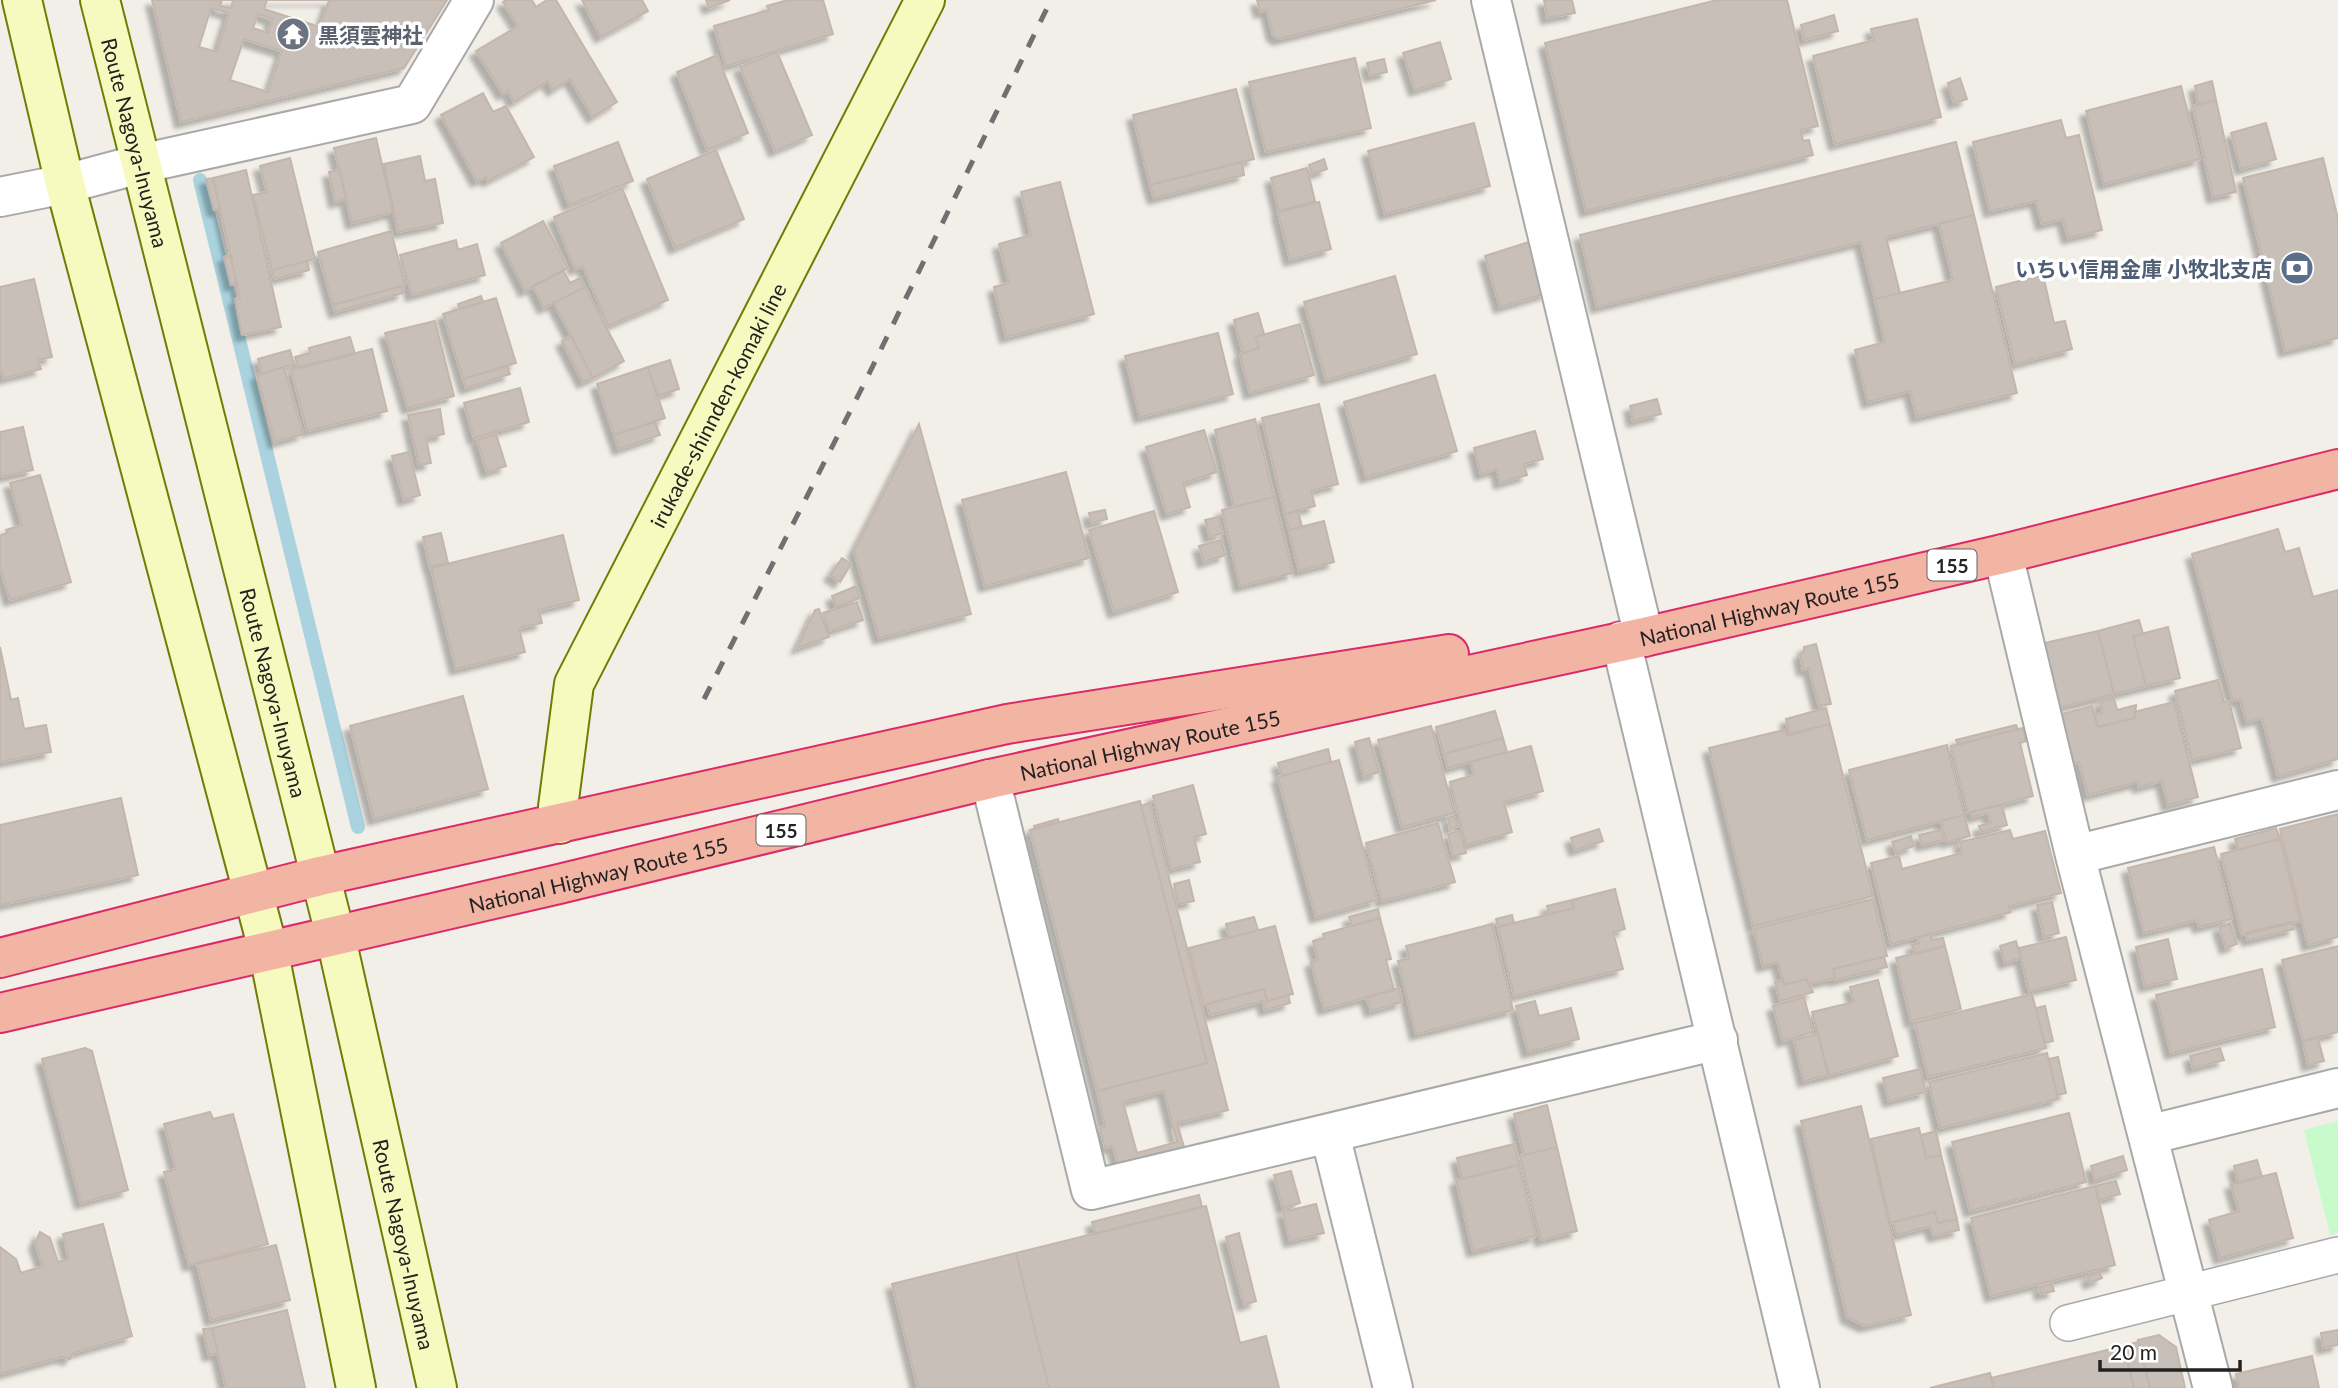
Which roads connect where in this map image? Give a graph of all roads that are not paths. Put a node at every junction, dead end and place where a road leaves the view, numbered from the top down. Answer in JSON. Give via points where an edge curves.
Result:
{"nodes":[{"id":1,"x":22,"y":0,"type":"edge"},
{"id":2,"x":100,"y":0,"type":"edge"},
{"id":3,"x":474,"y":0,"type":"edge"},
{"id":4,"x":925,"y":0,"type":"edge"},
{"id":5,"x":1491,"y":0,"type":"edge"},
{"id":6,"x":140,"y":164,"type":"junction"},
{"id":7,"x":65,"y":184,"type":"junction"},
{"id":8,"x":0,"y":197,"type":"edge"},
{"id":9,"x":2338,"y":469,"type":"edge"},
{"id":10,"x":2003,"y":554,"type":"junction"},
{"id":11,"x":1632,"y":639,"type":"junction"},
{"id":12,"x":1564,"y":653,"type":"junction"},
{"id":13,"x":990,"y":779,"type":"junction"},
{"id":14,"x":2338,"y":790,"type":"edge"},
{"id":15,"x":560,"y":824,"type":"junction"},
{"id":16,"x":2075,"y":855,"type":"junction"},
{"id":17,"x":320,"y":876,"type":"junction"},
{"id":18,"x":253,"y":893,"type":"junction"},
{"id":19,"x":335,"y":934,"type":"junction"},
{"id":20,"x":268,"y":949,"type":"junction"},
{"id":21,"x":0,"y":958,"type":"edge"},
{"id":22,"x":0,"y":1013,"type":"edge"},
{"id":23,"x":1718,"y":1040,"type":"junction"},
{"id":24,"x":2338,"y":1088,"type":"edge"},
{"id":25,"x":1330,"y":1134,"type":"junction"},
{"id":26,"x":2148,"y":1135,"type":"junction"},
{"id":27,"x":2338,"y":1255,"type":"edge"},
{"id":28,"x":2189,"y":1292,"type":"junction"},
{"id":29,"x":2068,"y":1323,"type":"dead end"},
{"id":30,"x":356,"y":1388,"type":"edge"},
{"id":31,"x":437,"y":1388,"type":"edge"},
{"id":32,"x":1393,"y":1388,"type":"edge"},
{"id":33,"x":1800,"y":1388,"type":"edge"},
{"id":34,"x":2213,"y":1388,"type":"edge"}],
"edges":[{"from":1,"to":7,"type":"main road"},
{"from":2,"to":6,"type":"main road","name":"Route Nagoya-Inuyama"},
{"from":3,"to":6,"type":"street","via":[[412,104]]},
{"from":4,"to":15,"type":"main road","name":"irukade-shinnden-komaki line","via":[[574,684],[558,807]]},
{"from":5,"to":11,"type":"street"},
{"from":6,"to":7,"type":"street"},
{"from":6,"to":17,"type":"main road","name":"Route Nagoya-Inuyama"},
{"from":7,"to":8,"type":"street"},
{"from":7,"to":18,"type":"main road"},
{"from":9,"to":10,"type":"highway","name":"National Highway Route 155","number":"155"},
{"from":10,"to":11,"type":"highway","name":"National Highway Route 155","number":"155"},
{"from":10,"to":16,"type":"street"},
{"from":11,"to":12,"type":"highway","name":"National Highway Route 155","number":"155"},
{"from":11,"to":23,"type":"street"},
{"from":12,"to":13,"type":"highway","name":"National Highway Route 155","number":"155"},
{"from":12,"to":15,"type":"highway","name":"National Highway Route 155","number":"155","via":[[1461,652],[1007,724]]},
{"from":13,"to":19,"type":"highway","name":"National Highway Route 155","number":"155"},
{"from":13,"to":25,"type":"street","via":[[1091,1190]]},
{"from":14,"to":16,"type":"street"},
{"from":15,"to":17,"type":"highway","name":"National Highway Route 155","number":"155"},
{"from":16,"to":26,"type":"street"},
{"from":17,"to":18,"type":"highway","name":"National Highway Route 155","number":"155"},
{"from":17,"to":19,"type":"main road","name":"Route Nagoya-Inuyama"},
{"from":18,"to":20,"type":"main road"},
{"from":18,"to":21,"type":"highway","name":"National Highway Route 155","number":"155"},
{"from":19,"to":20,"type":"highway","name":"National Highway Route 155","number":"155"},
{"from":19,"to":31,"type":"main road","name":"Route Nagoya-Inuyama"},
{"from":20,"to":22,"type":"highway","name":"National Highway Route 155","number":"155"},
{"from":20,"to":30,"type":"main road"},
{"from":23,"to":25,"type":"street"},
{"from":23,"to":33,"type":"street"},
{"from":24,"to":26,"type":"street"},
{"from":25,"to":32,"type":"street"},
{"from":26,"to":28,"type":"street"},
{"from":27,"to":28,"type":"street"},
{"from":28,"to":29,"type":"street"},
{"from":28,"to":34,"type":"street"}]}
